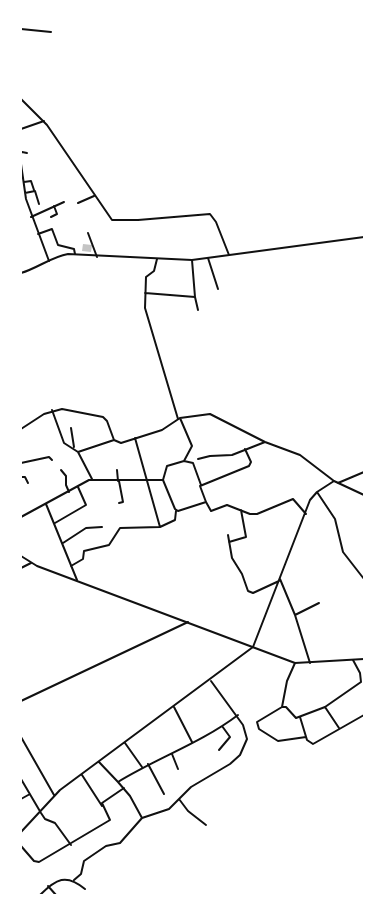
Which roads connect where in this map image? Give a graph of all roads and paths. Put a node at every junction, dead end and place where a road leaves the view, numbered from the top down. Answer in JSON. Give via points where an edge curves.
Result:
{"nodes":[{"id":1,"x":21,"y":29,"type":"edge"},
{"id":2,"x":51,"y":32,"type":"dead end"},
{"id":3,"x":21,"y":99,"type":"edge"},
{"id":4,"x":44,"y":121,"type":"junction"},
{"id":5,"x":21,"y":129,"type":"edge"},
{"id":6,"x":22,"y":152,"type":"edge"},
{"id":7,"x":27,"y":153,"type":"dead end"},
{"id":8,"x":21,"y":164,"type":"edge"},
{"id":9,"x":22,"y":172,"type":"edge"},
{"id":10,"x":24,"y":182,"type":"junction"},
{"id":11,"x":34,"y":190,"type":"junction"},
{"id":12,"x":25,"y":193,"type":"junction"},
{"id":13,"x":94,"y":196,"type":"junction"},
{"id":14,"x":26,"y":199,"type":"junction"},
{"id":15,"x":21,"y":200,"type":"edge"},
{"id":16,"x":64,"y":202,"type":"dead end"},
{"id":17,"x":78,"y":203,"type":"dead end"},
{"id":18,"x":39,"y":204,"type":"dead end"},
{"id":19,"x":54,"y":206,"type":"junction"},
{"id":20,"x":31,"y":217,"type":"junction"},
{"id":21,"x":51,"y":217,"type":"dead end"},
{"id":22,"x":88,"y":232,"type":"dead end"},
{"id":23,"x":38,"y":234,"type":"junction"},
{"id":24,"x":364,"y":238,"type":"edge"},
{"id":25,"x":75,"y":254,"type":"junction"},
{"id":26,"x":229,"y":254,"type":"junction"},
{"id":27,"x":97,"y":257,"type":"junction"},
{"id":28,"x":208,"y":258,"type":"junction"},
{"id":29,"x":157,"y":259,"type":"junction"},
{"id":30,"x":192,"y":260,"type":"junction"},
{"id":31,"x":49,"y":261,"type":"junction"},
{"id":32,"x":21,"y":273,"type":"edge"},
{"id":33,"x":218,"y":289,"type":"dead end"},
{"id":34,"x":144,"y":293,"type":"junction"},
{"id":35,"x":195,"y":297,"type":"junction"},
{"id":36,"x":198,"y":310,"type":"dead end"},
{"id":37,"x":52,"y":410,"type":"junction"},
{"id":38,"x":179,"y":419,"type":"junction"},
{"id":39,"x":71,"y":428,"type":"dead end"},
{"id":40,"x":21,"y":429,"type":"edge"},
{"id":41,"x":135,"y":438,"type":"junction"},
{"id":42,"x":114,"y":440,"type":"junction"},
{"id":43,"x":265,"y":442,"type":"junction"},
{"id":44,"x":74,"y":448,"type":"junction"},
{"id":45,"x":245,"y":449,"type":"junction"},
{"id":46,"x":78,"y":452,"type":"junction"},
{"id":47,"x":198,"y":459,"type":"dead end"},
{"id":48,"x":52,"y":460,"type":"dead end"},
{"id":49,"x":184,"y":461,"type":"junction"},
{"id":50,"x":21,"y":464,"type":"edge"},
{"id":51,"x":61,"y":470,"type":"dead end"},
{"id":52,"x":117,"y":470,"type":"dead end"},
{"id":53,"x":364,"y":472,"type":"edge"},
{"id":54,"x":21,"y":477,"type":"edge"},
{"id":55,"x":92,"y":480,"type":"junction"},
{"id":56,"x":163,"y":480,"type":"junction"},
{"id":57,"x":334,"y":480,"type":"junction"},
{"id":58,"x":119,"y":481,"type":"junction"},
{"id":59,"x":148,"y":481,"type":"junction"},
{"id":60,"x":28,"y":483,"type":"dead end"},
{"id":61,"x":338,"y":483,"type":"junction"},
{"id":62,"x":201,"y":485,"type":"junction"},
{"id":63,"x":78,"y":486,"type":"junction"},
{"id":64,"x":70,"y":492,"type":"junction"},
{"id":65,"x":317,"y":492,"type":"junction"},
{"id":66,"x":364,"y":495,"type":"edge"},
{"id":67,"x":206,"y":502,"type":"junction"},
{"id":68,"x":119,"y":503,"type":"dead end"},
{"id":69,"x":46,"y":504,"type":"junction"},
{"id":70,"x":241,"y":510,"type":"junction"},
{"id":71,"x":176,"y":511,"type":"junction"},
{"id":72,"x":306,"y":514,"type":"junction"},
{"id":73,"x":21,"y":517,"type":"edge"},
{"id":74,"x":54,"y":524,"type":"junction"},
{"id":75,"x":160,"y":526,"type":"junction"},
{"id":76,"x":102,"y":527,"type":"dead end"},
{"id":77,"x":228,"y":535,"type":"dead end"},
{"id":78,"x":229,"y":542,"type":"junction"},
{"id":79,"x":63,"y":543,"type":"junction"},
{"id":80,"x":21,"y":556,"type":"edge"},
{"id":81,"x":31,"y":563,"type":"junction"},
{"id":82,"x":71,"y":566,"type":"junction"},
{"id":83,"x":21,"y":568,"type":"edge"},
{"id":84,"x":364,"y":579,"type":"edge"},
{"id":85,"x":77,"y":580,"type":"junction"},
{"id":86,"x":279,"y":580,"type":"junction"},
{"id":87,"x":319,"y":603,"type":"dead end"},
{"id":88,"x":295,"y":615,"type":"junction"},
{"id":89,"x":188,"y":622,"type":"junction"},
{"id":90,"x":253,"y":647,"type":"junction"},
{"id":91,"x":364,"y":659,"type":"edge"},
{"id":92,"x":354,"y":660,"type":"junction"},
{"id":93,"x":295,"y":663,"type":"junction"},
{"id":94,"x":310,"y":663,"type":"junction"},
{"id":95,"x":211,"y":680,"type":"junction"},
{"id":96,"x":21,"y":701,"type":"edge"},
{"id":97,"x":174,"y":707,"type":"junction"},
{"id":98,"x":282,"y":707,"type":"junction"},
{"id":99,"x":325,"y":707,"type":"junction"},
{"id":100,"x":238,"y":715,"type":"junction"},
{"id":101,"x":364,"y":715,"type":"edge"},
{"id":102,"x":300,"y":716,"type":"junction"},
{"id":103,"x":222,"y":726,"type":"junction"},
{"id":104,"x":339,"y":728,"type":"junction"},
{"id":105,"x":21,"y":737,"type":"edge"},
{"id":106,"x":306,"y":737,"type":"junction"},
{"id":107,"x":192,"y":742,"type":"junction"},
{"id":108,"x":23,"y":743,"type":"edge"},
{"id":109,"x":125,"y":743,"type":"junction"},
{"id":110,"x":219,"y":750,"type":"dead end"},
{"id":111,"x":172,"y":754,"type":"junction"},
{"id":112,"x":99,"y":762,"type":"junction"},
{"id":113,"x":148,"y":764,"type":"junction"},
{"id":114,"x":142,"y":767,"type":"junction"},
{"id":115,"x":178,"y":769,"type":"dead end"},
{"id":116,"x":82,"y":775,"type":"junction"},
{"id":117,"x":21,"y":779,"type":"edge"},
{"id":118,"x":118,"y":782,"type":"junction"},
{"id":119,"x":124,"y":788,"type":"junction"},
{"id":120,"x":30,"y":794,"type":"junction"},
{"id":121,"x":164,"y":794,"type":"dead end"},
{"id":122,"x":54,"y":795,"type":"junction"},
{"id":123,"x":21,"y":799,"type":"edge"},
{"id":124,"x":180,"y":799,"type":"junction"},
{"id":125,"x":103,"y":807,"type":"junction"},
{"id":126,"x":40,"y":813,"type":"junction"},
{"id":127,"x":142,"y":818,"type":"junction"},
{"id":128,"x":206,"y":825,"type":"dead end"},
{"id":129,"x":21,"y":832,"type":"edge"},
{"id":130,"x":71,"y":845,"type":"junction"},
{"id":131,"x":21,"y":846,"type":"edge"},
{"id":132,"x":74,"y":880,"type":"junction"},
{"id":133,"x":48,"y":886,"type":"junction"},
{"id":134,"x":85,"y":888,"type":"dead end"},
{"id":135,"x":40,"y":895,"type":"edge"},
{"id":136,"x":56,"y":895,"type":"edge"}],
"edges":[{"from":1,"to":2,"type":"street"},
{"from":3,"to":4,"type":"street"},
{"from":4,"to":5,"type":"street"},
{"from":4,"to":13,"type":"street"},
{"from":6,"to":7,"type":"street"},
{"from":6,"to":8,"type":"street"},
{"from":8,"to":9,"type":"street"},
{"from":9,"to":10,"type":"street"},
{"from":10,"to":11,"type":"street","via":[[31,181]]},
{"from":10,"to":12,"type":"street"},
{"from":11,"to":12,"type":"street"},
{"from":11,"to":18,"type":"street"},
{"from":12,"to":14,"type":"street"},
{"from":13,"to":17,"type":"street"},
{"from":13,"to":26,"type":"street","via":[[114,221],[210,214]]},
{"from":14,"to":15,"type":"street"},
{"from":14,"to":20,"type":"street"},
{"from":16,"to":19,"type":"street"},
{"from":19,"to":20,"type":"street"},
{"from":19,"to":21,"type":"street","via":[[57,214]]},
{"from":20,"to":23,"type":"street"},
{"from":22,"to":27,"type":"street"},
{"from":23,"to":25,"type":"street","via":[[52,229],[58,245],[74,249]]},
{"from":23,"to":31,"type":"street"},
{"from":24,"to":26,"type":"street"},
{"from":25,"to":27,"type":"street"},
{"from":25,"to":31,"type":"street","via":[[61,255]]},
{"from":26,"to":28,"type":"street"},
{"from":27,"to":29,"type":"street"},
{"from":28,"to":30,"type":"street"},
{"from":28,"to":33,"type":"street"},
{"from":29,"to":30,"type":"street"},
{"from":29,"to":34,"type":"street","via":[[154,271],[146,277]]},
{"from":30,"to":35,"type":"street"},
{"from":31,"to":32,"type":"street"},
{"from":34,"to":35,"type":"street"},
{"from":34,"to":38,"type":"street","via":[[145,308]]},
{"from":35,"to":36,"type":"street"},
{"from":37,"to":40,"type":"street"},
{"from":37,"to":42,"type":"street","via":[[103,416]]},
{"from":37,"to":44,"type":"street","via":[[64,443]]},
{"from":38,"to":41,"type":"street","via":[[162,430]]},
{"from":38,"to":43,"type":"street","via":[[210,414]]},
{"from":38,"to":49,"type":"street","via":[[192,446]]},
{"from":39,"to":44,"type":"street"},
{"from":41,"to":42,"type":"street","via":[[121,443]]},
{"from":41,"to":59,"type":"street"},
{"from":42,"to":46,"type":"street"},
{"from":43,"to":45,"type":"street"},
{"from":43,"to":57,"type":"street","via":[[300,455]]},
{"from":44,"to":46,"type":"street"},
{"from":45,"to":47,"type":"street","via":[[224,457]]},
{"from":45,"to":62,"type":"street","via":[[251,462],[249,466]]},
{"from":46,"to":55,"type":"street"},
{"from":48,"to":50,"type":"street","via":[[48,457]]},
{"from":49,"to":56,"type":"street","via":[[168,466]]},
{"from":49,"to":62,"type":"street","via":[[193,463]]},
{"from":51,"to":64,"type":"street"},
{"from":52,"to":58,"type":"street"},
{"from":53,"to":61,"type":"street"},
{"from":54,"to":60,"type":"street","via":[[25,477]]},
{"from":55,"to":58,"type":"street"},
{"from":55,"to":63,"type":"street"},
{"from":56,"to":59,"type":"street"},
{"from":56,"to":71,"type":"street"},
{"from":57,"to":61,"type":"street"},
{"from":57,"to":65,"type":"street"},
{"from":58,"to":59,"type":"street"},
{"from":58,"to":68,"type":"street","via":[[123,502]]},
{"from":59,"to":75,"type":"street"},
{"from":61,"to":66,"type":"street"},
{"from":62,"to":67,"type":"street"},
{"from":63,"to":64,"type":"street"},
{"from":63,"to":74,"type":"street","via":[[86,505]]},
{"from":64,"to":69,"type":"street"},
{"from":65,"to":72,"type":"street","via":[[310,500]]},
{"from":65,"to":84,"type":"street","via":[[335,519],[343,552]]},
{"from":67,"to":70,"type":"street","via":[[211,511],[227,505]]},
{"from":67,"to":71,"type":"street"},
{"from":69,"to":73,"type":"street"},
{"from":69,"to":74,"type":"street"},
{"from":70,"to":72,"type":"street","via":[[257,514],[293,499]]},
{"from":70,"to":78,"type":"street","via":[[246,536]]},
{"from":71,"to":75,"type":"street","via":[[175,520]]},
{"from":72,"to":86,"type":"street"},
{"from":74,"to":79,"type":"street"},
{"from":75,"to":82,"type":"street","via":[[120,528],[109,545],[84,550],[83,559]]},
{"from":76,"to":79,"type":"street","via":[[86,528]]},
{"from":77,"to":78,"type":"street"},
{"from":78,"to":86,"type":"street","via":[[232,558],[249,592]]},
{"from":79,"to":82,"type":"street"},
{"from":80,"to":81,"type":"street"},
{"from":81,"to":83,"type":"street"},
{"from":81,"to":85,"type":"street"},
{"from":82,"to":85,"type":"street"},
{"from":85,"to":89,"type":"street"},
{"from":86,"to":88,"type":"street"},
{"from":86,"to":90,"type":"street"},
{"from":87,"to":88,"type":"street"},
{"from":88,"to":94,"type":"street"},
{"from":89,"to":90,"type":"street"},
{"from":89,"to":96,"type":"street"},
{"from":90,"to":93,"type":"street"},
{"from":90,"to":95,"type":"street"},
{"from":91,"to":92,"type":"street"},
{"from":92,"to":94,"type":"street"},
{"from":92,"to":99,"type":"street","via":[[361,682]]},
{"from":93,"to":94,"type":"street"},
{"from":93,"to":98,"type":"street","via":[[287,681]]},
{"from":95,"to":97,"type":"street"},
{"from":95,"to":100,"type":"street"},
{"from":97,"to":107,"type":"street"},
{"from":97,"to":109,"type":"street"},
{"from":98,"to":102,"type":"street","via":[[287,708],[294,718]]},
{"from":98,"to":106,"type":"street","via":[[258,721],[259,728],[278,741]]},
{"from":99,"to":102,"type":"street"},
{"from":99,"to":104,"type":"street"},
{"from":100,"to":103,"type":"street"},
{"from":100,"to":124,"type":"street","via":[[246,739],[240,756],[191,787]]},
{"from":101,"to":104,"type":"street"},
{"from":102,"to":106,"type":"street"},
{"from":103,"to":107,"type":"street"},
{"from":103,"to":110,"type":"street","via":[[230,737]]},
{"from":104,"to":106,"type":"street","via":[[313,744]]},
{"from":105,"to":108,"type":"street"},
{"from":107,"to":111,"type":"street"},
{"from":108,"to":122,"type":"street"},
{"from":109,"to":112,"type":"street"},
{"from":109,"to":114,"type":"street"},
{"from":111,"to":113,"type":"street"},
{"from":111,"to":115,"type":"street"},
{"from":112,"to":116,"type":"street"},
{"from":112,"to":118,"type":"street"},
{"from":113,"to":114,"type":"street"},
{"from":113,"to":121,"type":"street"},
{"from":114,"to":118,"type":"street"},
{"from":116,"to":122,"type":"street"},
{"from":116,"to":125,"type":"street"},
{"from":117,"to":120,"type":"street"},
{"from":118,"to":119,"type":"street"},
{"from":119,"to":125,"type":"street","via":[[105,801]]},
{"from":119,"to":127,"type":"street"},
{"from":120,"to":123,"type":"street"},
{"from":120,"to":126,"type":"street"},
{"from":122,"to":126,"type":"street"},
{"from":124,"to":127,"type":"street","via":[[169,809]]},
{"from":124,"to":128,"type":"street","via":[[188,811]]},
{"from":125,"to":130,"type":"street","via":[[110,820]]},
{"from":126,"to":129,"type":"street"},
{"from":126,"to":130,"type":"street","via":[[55,823]]},
{"from":127,"to":132,"type":"street","via":[[120,843],[106,846],[84,861],[81,874]]},
{"from":130,"to":131,"type":"street","via":[[39,862],[34,861]]},
{"from":132,"to":133,"type":"street","via":[[67,879]]},
{"from":132,"to":134,"type":"street"},
{"from":133,"to":135,"type":"street"},
{"from":133,"to":136,"type":"street"}]}
